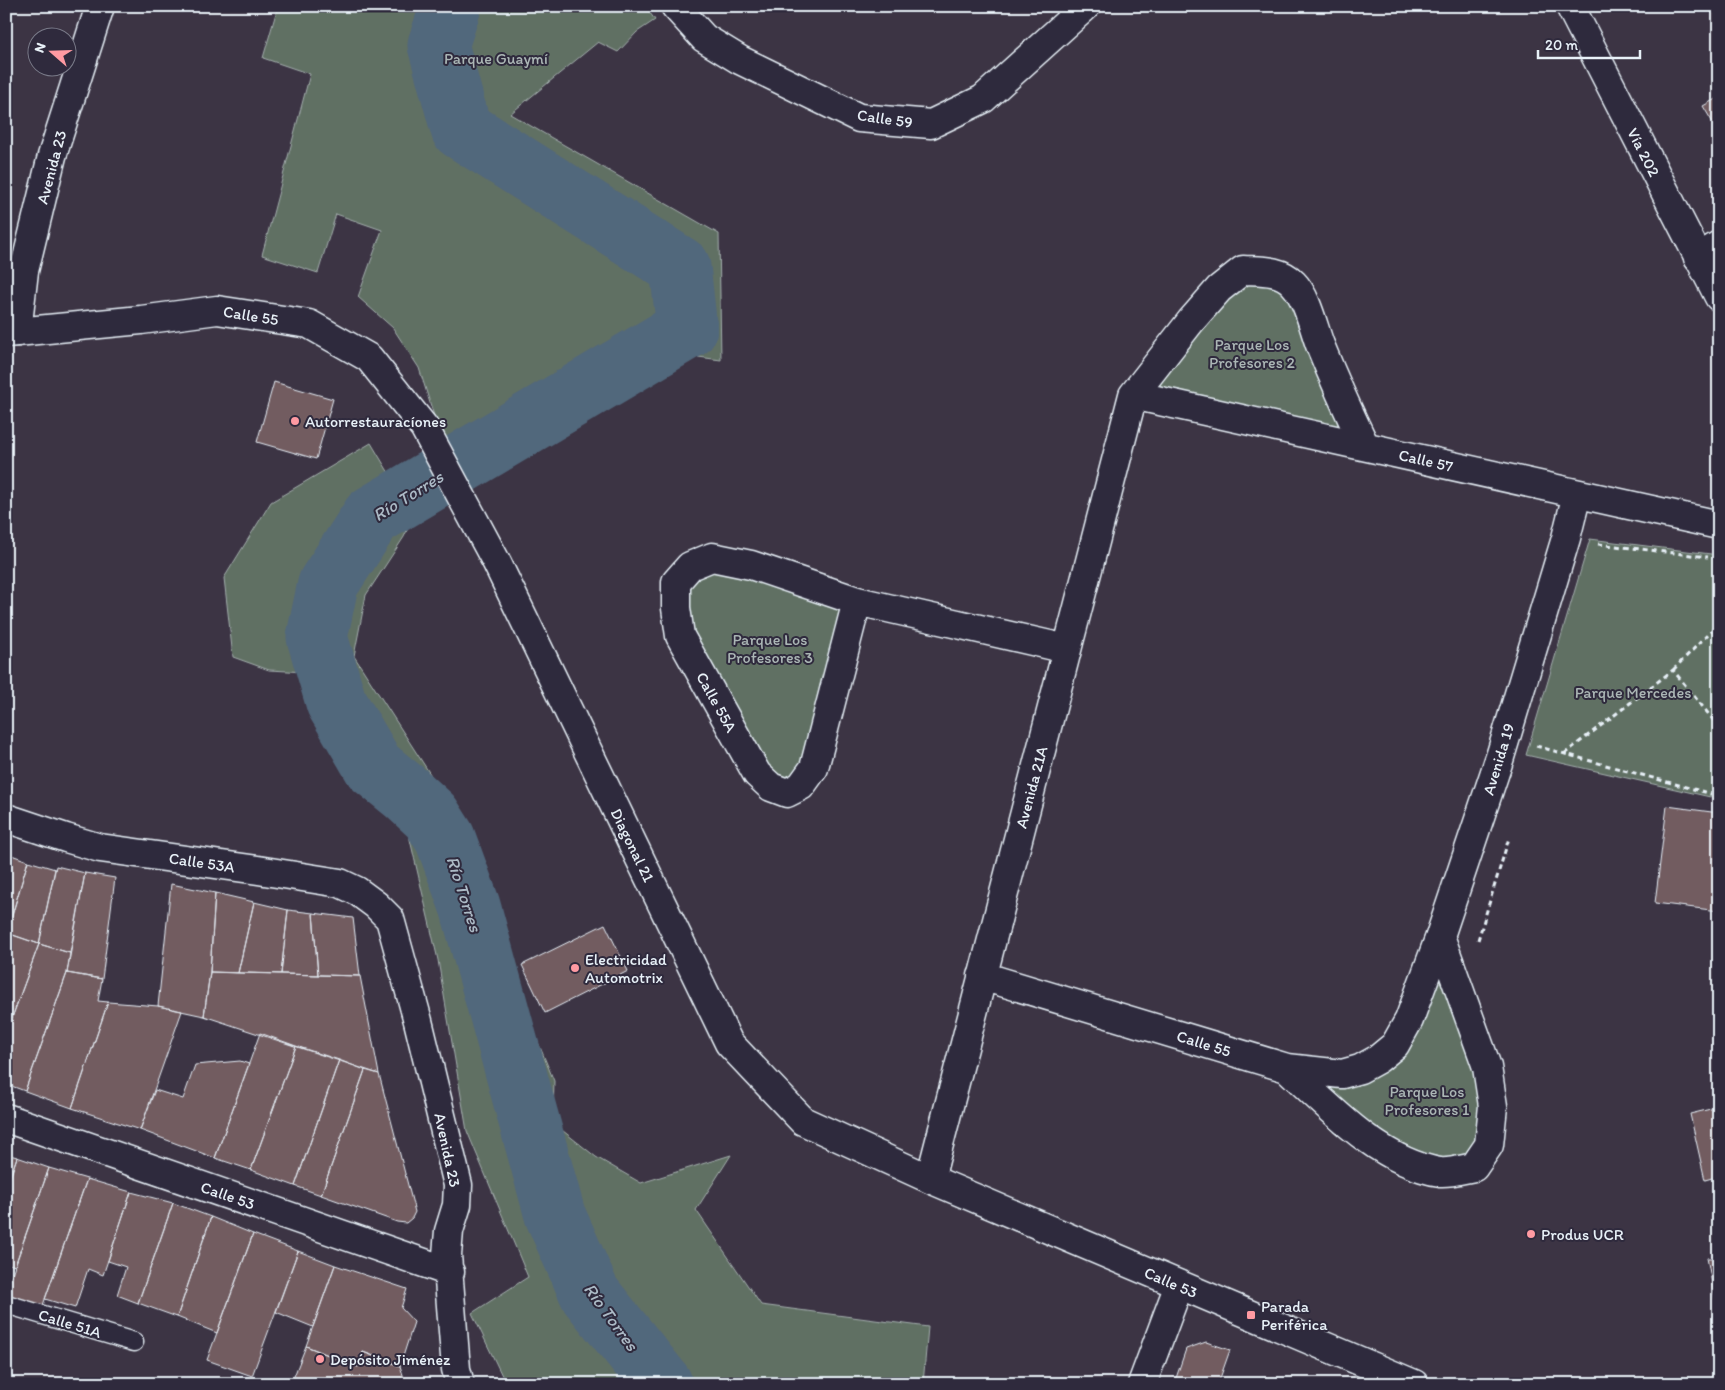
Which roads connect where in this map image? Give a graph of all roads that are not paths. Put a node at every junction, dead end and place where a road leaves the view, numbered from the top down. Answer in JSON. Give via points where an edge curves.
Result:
{"nodes":[{"id":1,"x":100,"y":6,"type":"edge"},
{"id":2,"x":675,"y":6,"type":"edge"},
{"id":3,"x":1086,"y":6,"type":"edge"},
{"id":4,"x":1570,"y":6,"type":"edge"},
{"id":5,"x":1708,"y":251,"type":"edge"},
{"id":6,"x":1719,"y":297,"type":"edge"},
{"id":7,"x":11,"y":333,"type":"edge"},
{"id":8,"x":1133,"y":395,"type":"junction"},
{"id":9,"x":424,"y":427,"type":"joint"},
{"id":10,"x":1365,"y":446,"type":"junction"},
{"id":11,"x":1577,"y":494,"type":"junction"},
{"id":12,"x":1719,"y":525,"type":"edge"},
{"id":13,"x":857,"y":601,"type":"junction"},
{"id":14,"x":1067,"y":648,"type":"junction"},
{"id":15,"x":6,"y":818,"type":"edge"},
{"id":16,"x":390,"y":920,"type":"joint"},
{"id":17,"x":1440,"y":936,"type":"junction"},
{"id":18,"x":982,"y":976,"type":"junction"},
{"id":19,"x":1408,"y":1020,"type":"joint"},
{"id":20,"x":1287,"y":1068,"type":"junction"},
{"id":21,"x":6,"y":1118,"type":"edge"},
{"id":22,"x":930,"y":1178,"type":"junction"},
{"id":23,"x":450,"y":1272,"type":"junction"},
{"id":24,"x":1179,"y":1285,"type":"junction"},
{"id":25,"x":6,"y":1304,"type":"edge"},
{"id":26,"x":134,"y":1342,"type":"dead end"},
{"id":27,"x":460,"y":1384,"type":"edge"},
{"id":28,"x":1142,"y":1384,"type":"edge"},
{"id":29,"x":1414,"y":1384,"type":"edge"}],
"edges":[{"from":1,"to":7,"type":"street","name":"Avenida 23","via":[[52,156]]},
{"from":2,"to":3,"type":"street","name":"Calle 59","via":[[704,38],[733,56],[859,118],[930,124],[984,100]]},
{"from":4,"to":5,"type":"street","name":"Vía 202"},
{"from":5,"to":6,"type":"street","name":"Vía 202"},
{"from":7,"to":9,"type":"street","name":"Calle 55","via":[[217,310],[309,324],[369,358]]},
{"from":8,"to":10,"type":"street","name":"Calle 57"},
{"from":8,"to":10,"type":"street","via":[[1219,289],[1243,270],[1276,272],[1293,283],[1307,306],[1327,362]]},
{"from":8,"to":14,"type":"street","name":"Avenida 21A"},
{"from":9,"to":22,"type":"street","name":"Diagonal 21","via":[[497,563],[729,1043],[802,1121]]},
{"from":10,"to":11,"type":"street","name":"Calle 57"},
{"from":11,"to":12,"type":"street","name":"Calle 57"},
{"from":11,"to":17,"type":"street","name":"Avenida 19","via":[[1505,738]]},
{"from":13,"to":13,"type":"street","name":"Calle 55A","via":[[751,564],[712,557],[690,566],[676,582],[680,636],[757,774],[771,787],[787,792],[801,786],[814,768]]},
{"from":13,"to":14,"type":"street","name":"Calle 55A"},
{"from":14,"to":18,"type":"street","name":"Avenida 21A"},
{"from":15,"to":16,"type":"street","name":"Calle 53A","via":[[100,848],[340,883],[376,905]]},
{"from":16,"to":23,"type":"street","name":"Avenida 23","via":[[458,1185],[457,1204],[449,1231],[447,1255]]},
{"from":17,"to":19,"type":"street","name":"Avenida 19"},
{"from":17,"to":20,"type":"street","via":[[1487,1067],[1493,1106],[1490,1145],[1474,1167],[1441,1172],[1412,1164],[1349,1126]]},
{"from":18,"to":20,"type":"street","name":"Calle 55"},
{"from":18,"to":22,"type":"street","name":"Avenida 21A"},
{"from":19,"to":20,"type":"street","name":"Calle 55","via":[[1395,1045],[1360,1069],[1342,1074]]},
{"from":21,"to":23,"type":"street","name":"Calle 53"},
{"from":22,"to":24,"type":"street","name":"Calle 53"},
{"from":23,"to":27,"type":"street","name":"Avenida 23","via":[[456,1369]]},
{"from":24,"to":28,"type":"street"},
{"from":24,"to":29,"type":"street","name":"Calle 53"},
{"from":25,"to":26,"type":"lane","name":"Calle 51A"}]}
